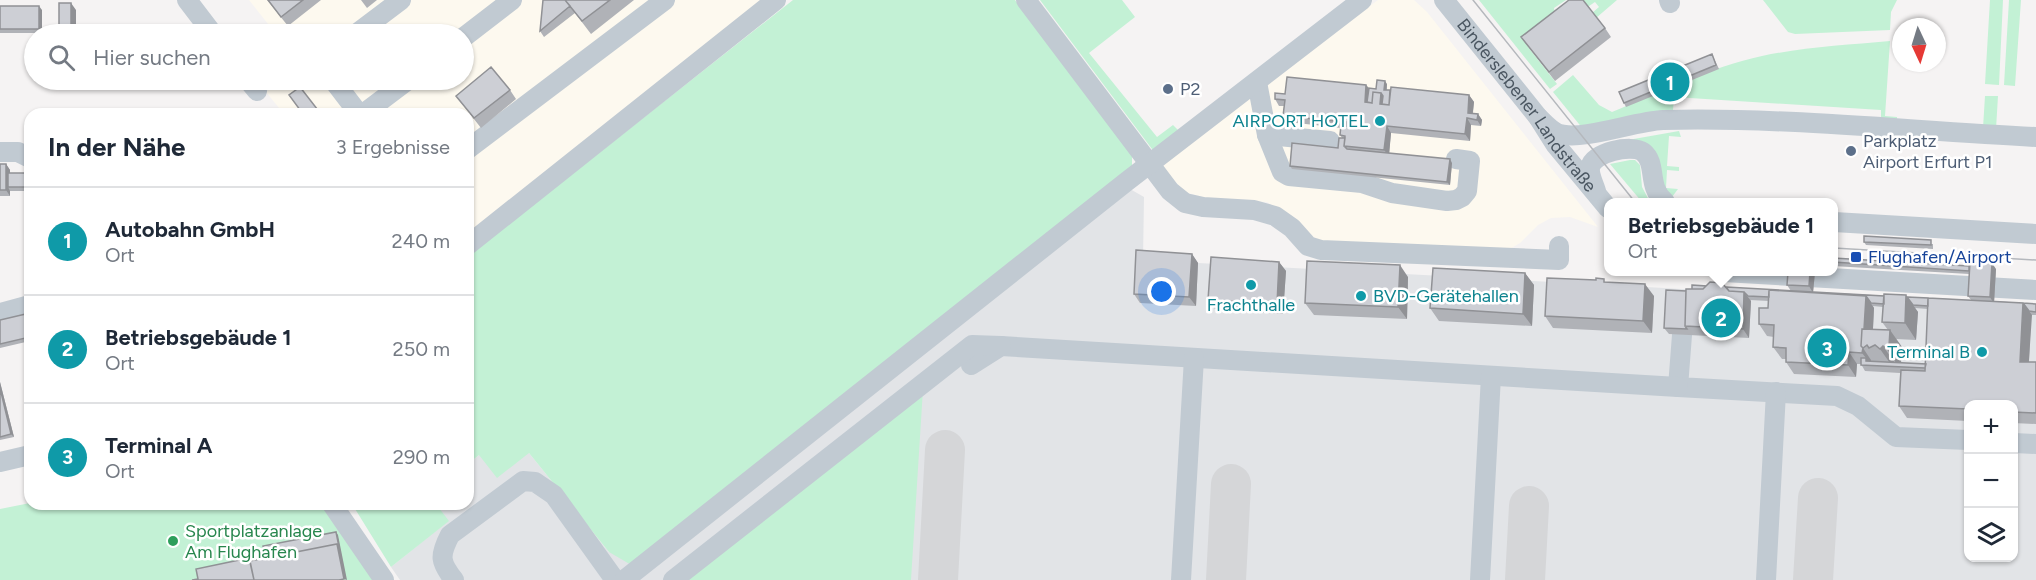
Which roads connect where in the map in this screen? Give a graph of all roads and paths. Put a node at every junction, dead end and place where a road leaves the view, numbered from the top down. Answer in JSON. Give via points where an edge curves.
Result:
{"nodes":[{"id":1,"x":187,"y":0,"type":"edge"},
{"id":2,"x":401,"y":0,"type":"edge"},
{"id":3,"x":512,"y":0,"type":"edge"},
{"id":4,"x":665,"y":0,"type":"edge"},
{"id":5,"x":776,"y":0,"type":"edge"},
{"id":6,"x":1026,"y":0,"type":"edge"},
{"id":7,"x":1362,"y":0,"type":"edge"},
{"id":8,"x":1444,"y":0,"type":"edge"},
{"id":9,"x":205,"y":24,"type":"edge"},
{"id":10,"x":369,"y":24,"type":"edge"},
{"id":11,"x":474,"y":29,"type":"edge"},
{"id":12,"x":1257,"y":82,"type":"junction"},
{"id":13,"x":341,"y":90,"type":"edge"},
{"id":14,"x":394,"y":90,"type":"edge"},
{"id":15,"x":356,"y":108,"type":"edge"},
{"id":16,"x":369,"y":108,"type":"edge"},
{"id":17,"x":1538,"y":117,"type":"junction"},
{"id":18,"x":1267,"y":135,"type":"junction"},
{"id":19,"x":2036,"y":136,"type":"edge"},
{"id":20,"x":1330,"y":141,"type":"dead end"},
{"id":21,"x":474,"y":144,"type":"edge"},
{"id":22,"x":0,"y":152,"type":"edge"},
{"id":23,"x":24,"y":155,"type":"edge"},
{"id":24,"x":1456,"y":159,"type":"dead end"},
{"id":25,"x":1151,"y":164,"type":"junction"},
{"id":26,"x":1661,"y":198,"type":"edge"},
{"id":27,"x":1604,"y":203,"type":"edge"},
{"id":28,"x":1838,"y":222,"type":"edge"},
{"id":29,"x":2036,"y":234,"type":"edge"},
{"id":30,"x":474,"y":240,"type":"edge"},
{"id":31,"x":1559,"y":246,"type":"dead end"},
{"id":32,"x":1793,"y":276,"type":"edge"},
{"id":33,"x":2036,"y":290,"type":"edge"},
{"id":34,"x":24,"y":307,"type":"edge"},
{"id":35,"x":0,"y":313,"type":"edge"},
{"id":36,"x":1682,"y":335,"type":"edge"},
{"id":37,"x":1001,"y":346,"type":"junction"},
{"id":38,"x":1194,"y":358,"type":"junction"},
{"id":39,"x":971,"y":365,"type":"dead end"},
{"id":40,"x":1491,"y":376,"type":"junction"},
{"id":41,"x":1678,"y":387,"type":"junction"},
{"id":42,"x":1776,"y":392,"type":"junction"},
{"id":43,"x":1964,"y":440,"type":"edge"},
{"id":44,"x":2018,"y":442,"type":"edge"},
{"id":45,"x":2036,"y":444,"type":"edge"},
{"id":46,"x":24,"y":456,"type":"edge"},
{"id":47,"x":0,"y":462,"type":"edge"},
{"id":48,"x":336,"y":510,"type":"edge"},
{"id":49,"x":384,"y":580,"type":"edge"},
{"id":50,"x":454,"y":580,"type":"edge"},
{"id":51,"x":615,"y":580,"type":"edge"},
{"id":52,"x":624,"y":580,"type":"edge"},
{"id":53,"x":673,"y":580,"type":"edge"},
{"id":54,"x":1181,"y":580,"type":"edge"},
{"id":55,"x":1480,"y":580,"type":"edge"},
{"id":56,"x":1766,"y":580,"type":"edge"}],
"edges":[{"from":1,"to":9,"type":"street"},
{"from":2,"to":10,"type":"street"},
{"from":3,"to":11,"type":"street"},
{"from":4,"to":21,"type":"street"},
{"from":5,"to":30,"type":"street"},
{"from":6,"to":25,"type":"street"},
{"from":7,"to":12,"type":"street"},
{"from":8,"to":17,"type":"street","name":"Binderslebener Landstraße"},
{"from":12,"to":18,"type":"street"},
{"from":12,"to":25,"type":"street"},
{"from":13,"to":15,"type":"street"},
{"from":14,"to":16,"type":"street"},
{"from":17,"to":19,"type":"street","via":[[1571,141],[1597,141],[1663,129],[1683,121],[1725,118]]},
{"from":17,"to":27,"type":"street","name":"Binderslebener Landstraße"},
{"from":18,"to":20,"type":"street"},
{"from":18,"to":24,"type":"street","via":[[1282,172],[1290,176],[1362,183],[1392,193],[1447,201],[1456,200],[1467,191],[1470,161]]},
{"from":22,"to":23,"type":"street"},
{"from":25,"to":31,"type":"street","via":[[1170,191],[1185,203],[1275,216],[1308,246],[1322,250],[1559,260]]},
{"from":25,"to":52,"type":"street"},
{"from":26,"to":27,"type":"street","via":[[1655,191],[1649,159],[1636,149],[1605,153],[1593,161],[1590,170]]},
{"from":28,"to":29,"type":"street"},
{"from":32,"to":33,"type":"street"},
{"from":34,"to":35,"type":"street"},
{"from":36,"to":41,"type":"street"},
{"from":37,"to":38,"type":"street"},
{"from":37,"to":39,"type":"street"},
{"from":37,"to":53,"type":"street","via":[[972,345]]},
{"from":38,"to":40,"type":"street"},
{"from":38,"to":54,"type":"street"},
{"from":40,"to":41,"type":"street"},
{"from":40,"to":55,"type":"street"},
{"from":41,"to":42,"type":"street"},
{"from":42,"to":43,"type":"street","via":[[1837,396],[1858,406],[1896,437]]},
{"from":42,"to":56,"type":"street"},
{"from":44,"to":45,"type":"street"},
{"from":46,"to":47,"type":"street"},
{"from":48,"to":49,"type":"street"},
{"from":50,"to":51,"type":"street","via":[[442,566],[442,549],[450,535],[523,481],[536,482],[554,495]]}]}
